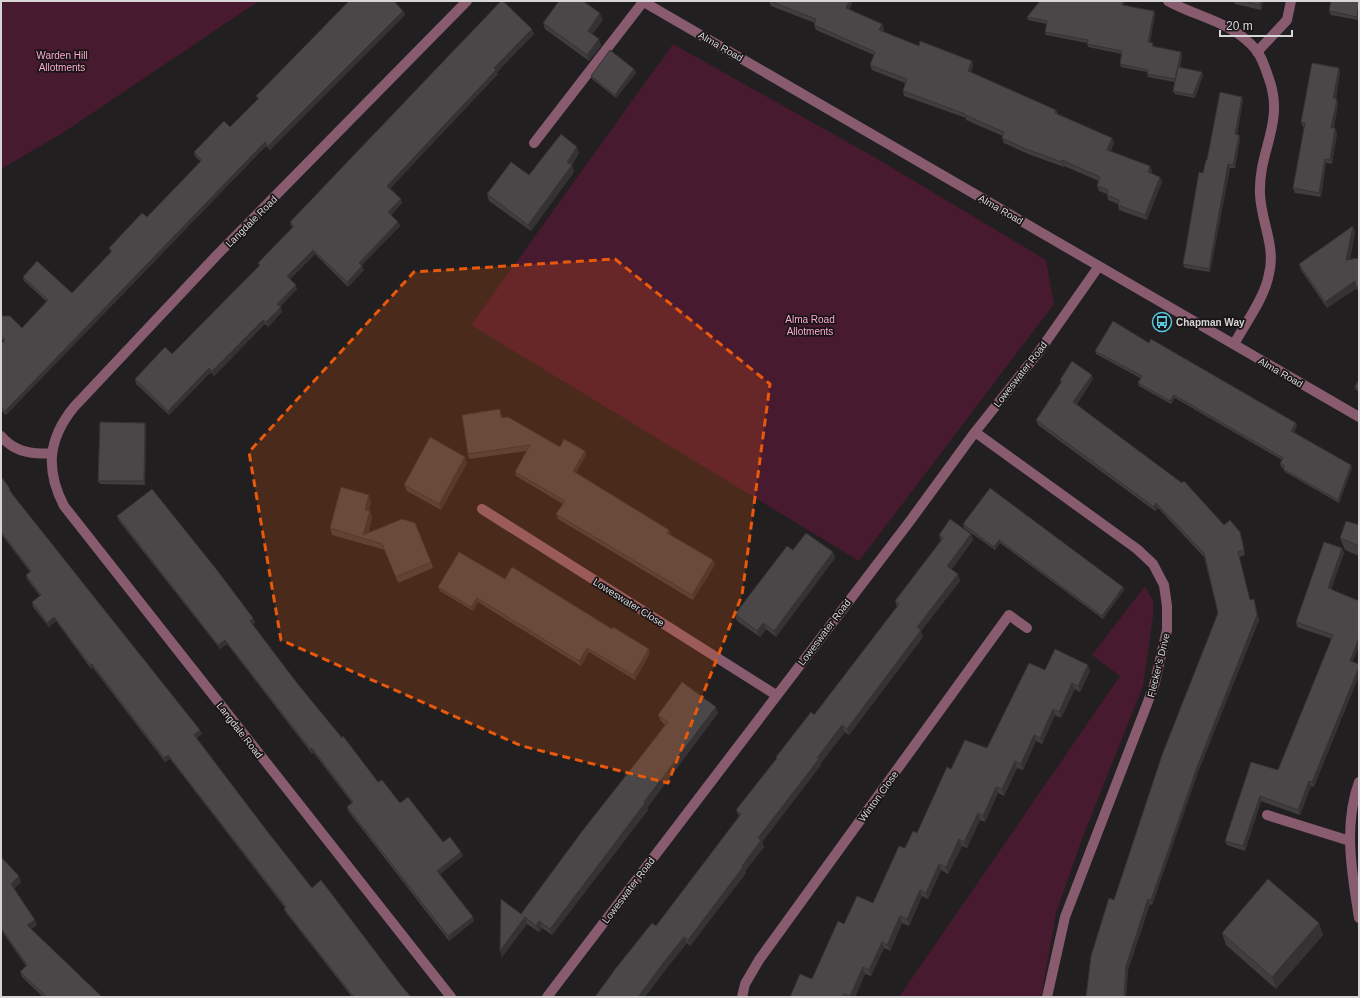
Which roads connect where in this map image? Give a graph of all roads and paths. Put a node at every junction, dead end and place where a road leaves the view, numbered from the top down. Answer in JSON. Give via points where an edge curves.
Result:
{"nodes":[{"id":1,"x":467,"y":1,"type":"edge"},
{"id":2,"x":1168,"y":1,"type":"edge"},
{"id":3,"x":1291,"y":1,"type":"edge"},
{"id":4,"x":643,"y":2,"type":"edge"},
{"id":5,"x":1257,"y":52,"type":"junction"},
{"id":6,"x":534,"y":143,"type":"dead end"},
{"id":7,"x":1099,"y":266,"type":"junction"},
{"id":8,"x":1234,"y":344,"type":"junction"},
{"id":9,"x":1359,"y":417,"type":"edge"},
{"id":10,"x":975,"y":432,"type":"junction"},
{"id":11,"x":1,"y":436,"type":"edge"},
{"id":12,"x":52,"y":453,"type":"junction"},
{"id":13,"x":482,"y":509,"type":"dead end"},
{"id":14,"x":1027,"y":628,"type":"dead end"},
{"id":15,"x":776,"y":695,"type":"junction"},
{"id":16,"x":1359,"y":782,"type":"edge"},
{"id":17,"x":1267,"y":816,"type":"dead end"},
{"id":18,"x":1354,"y":822,"type":"edge"},
{"id":19,"x":1350,"y":840,"type":"junction"},
{"id":20,"x":1359,"y":918,"type":"edge"},
{"id":21,"x":451,"y":997,"type":"edge"},
{"id":22,"x":547,"y":997,"type":"edge"},
{"id":23,"x":742,"y":997,"type":"edge"},
{"id":24,"x":1047,"y":997,"type":"edge"}],
"edges":[{"from":1,"to":12,"type":"street","name":"Langdale Road","via":[[216,256],[74,407],[58,432]]},
{"from":2,"to":5,"type":"street","via":[[1235,30]]},
{"from":3,"to":5,"type":"street","via":[[1287,20]]},
{"from":4,"to":6,"type":"street"},
{"from":4,"to":7,"type":"street","name":"Alma Road"},
{"from":5,"to":8,"type":"street","via":[[1275,99],[1274,123],[1261,177],[1260,194],[1270,239],[1271,264],[1265,288]]},
{"from":7,"to":8,"type":"street","name":"Alma Road"},
{"from":7,"to":10,"type":"street","name":"Loweswater Road","via":[[1038,353]]},
{"from":8,"to":9,"type":"street","name":"Alma Road"},
{"from":10,"to":15,"type":"street","name":"Loweswater Road"},
{"from":10,"to":24,"type":"street","name":"Flecker's Drive","via":[[1153,564],[1164,585],[1168,606],[1167,630],[1154,686],[1065,917]]},
{"from":11,"to":12,"type":"street","via":[[16,449],[28,453]]},
{"from":12,"to":21,"type":"street","name":"Langdale Road","via":[[52,477],[64,506]]},
{"from":13,"to":15,"type":"street","name":"Loweswater Close"},
{"from":14,"to":23,"type":"street","name":"Winton Close","via":[[1009,615],[759,960],[745,984]]},
{"from":15,"to":22,"type":"street","name":"Loweswater Road"},
{"from":16,"to":18,"type":"street","via":[[1353,798]]},
{"from":17,"to":19,"type":"street"},
{"from":18,"to":19,"type":"street"},
{"from":19,"to":20,"type":"street"}]}
